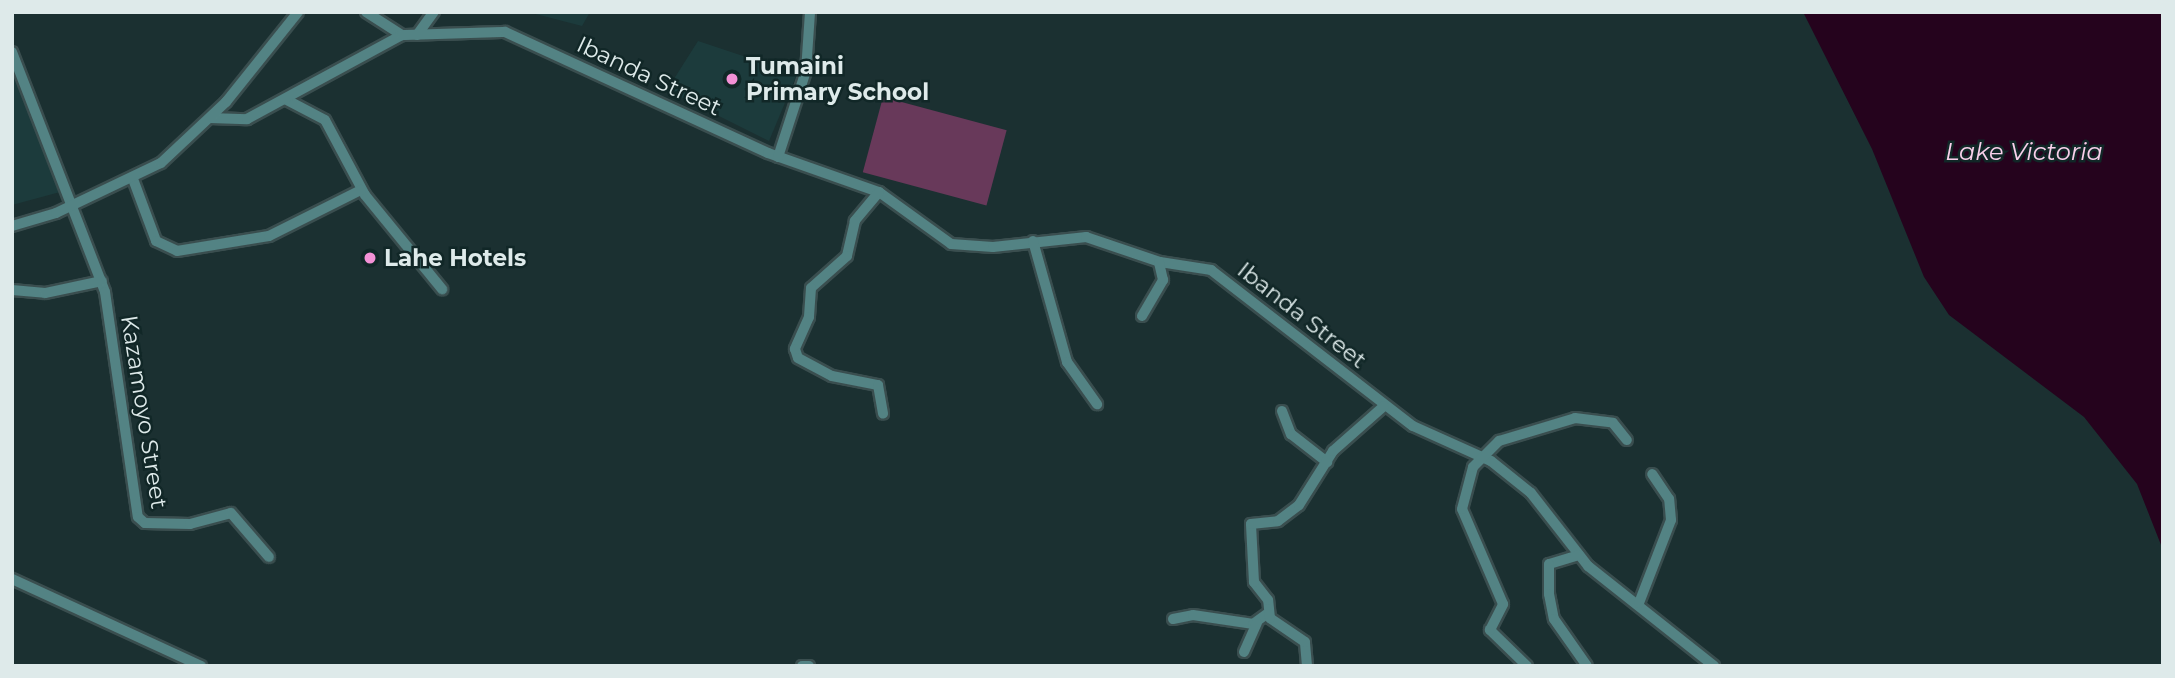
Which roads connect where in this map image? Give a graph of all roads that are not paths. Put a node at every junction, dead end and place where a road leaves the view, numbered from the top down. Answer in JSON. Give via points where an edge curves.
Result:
{"nodes":[{"id":1,"x":298,"y":12,"type":"edge"},
{"id":2,"x":366,"y":12,"type":"edge"},
{"id":3,"x":433,"y":12,"type":"edge"},
{"id":4,"x":810,"y":12,"type":"edge"},
{"id":5,"x":402,"y":35,"type":"junction"},
{"id":6,"x":417,"y":35,"type":"junction"},
{"id":7,"x":12,"y":52,"type":"edge"},
{"id":8,"x":285,"y":99,"type":"junction"},
{"id":9,"x":210,"y":118,"type":"junction"},
{"id":10,"x":778,"y":157,"type":"junction"},
{"id":11,"x":133,"y":179,"type":"junction"},
{"id":12,"x":361,"y":190,"type":"junction"},
{"id":13,"x":879,"y":192,"type":"junction"},
{"id":14,"x":73,"y":205,"type":"junction"},
{"id":15,"x":12,"y":226,"type":"edge"},
{"id":16,"x":1033,"y":241,"type":"junction"},
{"id":17,"x":1159,"y":262,"type":"junction"},
{"id":18,"x":102,"y":281,"type":"junction"},
{"id":19,"x":442,"y":289,"type":"dead end"},
{"id":20,"x":12,"y":290,"type":"edge"},
{"id":21,"x":1142,"y":316,"type":"dead end"},
{"id":22,"x":1097,"y":404,"type":"dead end"},
{"id":23,"x":1384,"y":406,"type":"junction"},
{"id":24,"x":1282,"y":411,"type":"dead end"},
{"id":25,"x":883,"y":414,"type":"dead end"},
{"id":26,"x":1627,"y":440,"type":"dead end"},
{"id":27,"x":1338,"y":447,"type":"junction"},
{"id":28,"x":1317,"y":455,"type":"junction"},
{"id":29,"x":1480,"y":456,"type":"junction"},
{"id":30,"x":1327,"y":462,"type":"junction"},
{"id":31,"x":1652,"y":474,"type":"dead end"},
{"id":32,"x":1579,"y":555,"type":"junction"},
{"id":33,"x":269,"y":557,"type":"dead end"},
{"id":34,"x":12,"y":579,"type":"edge"},
{"id":35,"x":1640,"y":603,"type":"junction"},
{"id":36,"x":1267,"y":614,"type":"junction"},
{"id":37,"x":1173,"y":619,"type":"dead end"},
{"id":38,"x":1257,"y":623,"type":"junction"},
{"id":39,"x":1244,"y":652,"type":"dead end"},
{"id":40,"x":201,"y":666,"type":"edge"},
{"id":41,"x":802,"y":666,"type":"edge"},
{"id":42,"x":809,"y":666,"type":"edge"},
{"id":43,"x":1307,"y":666,"type":"edge"},
{"id":44,"x":1527,"y":666,"type":"edge"},
{"id":45,"x":1587,"y":666,"type":"edge"},
{"id":46,"x":1714,"y":666,"type":"edge"}],
"edges":[{"from":1,"to":9,"type":"street"},
{"from":2,"to":5,"type":"street"},
{"from":3,"to":6,"type":"street"},
{"from":4,"to":10,"type":"street","via":[[804,80]]},
{"from":5,"to":6,"type":"street","name":"Ibanda Street"},
{"from":5,"to":8,"type":"street"},
{"from":6,"to":10,"type":"street","name":"Ibanda Street","via":[[517,34]]},
{"from":7,"to":14,"type":"street","name":"Kazamoyo Street"},
{"from":8,"to":9,"type":"street","via":[[241,121]]},
{"from":8,"to":12,"type":"street","via":[[324,120]]},
{"from":9,"to":11,"type":"street"},
{"from":10,"to":13,"type":"street","name":"Ibanda Street"},
{"from":11,"to":12,"type":"street","via":[[156,241],[177,251],[269,236]]},
{"from":11,"to":14,"type":"street"},
{"from":12,"to":19,"type":"street"},
{"from":13,"to":16,"type":"street","name":"Ibanda Street","via":[[951,244]]},
{"from":13,"to":25,"type":"street","via":[[855,221],[847,256],[811,288],[810,317],[795,349],[798,358],[832,376],[878,385]]},
{"from":14,"to":15,"type":"street"},
{"from":14,"to":18,"type":"street","name":"Kazamoyo Street"},
{"from":16,"to":17,"type":"street","name":"Ibanda Street","via":[[1086,237]]},
{"from":16,"to":22,"type":"street","via":[[1067,362]]},
{"from":17,"to":21,"type":"street","via":[[1163,280]]},
{"from":17,"to":23,"type":"street","name":"Ibanda Street","via":[[1216,272]]},
{"from":18,"to":20,"type":"street","via":[[45,293]]},
{"from":18,"to":33,"type":"street","name":"Kazamoyo Street","via":[[139,518],[190,524],[231,513]]},
{"from":23,"to":27,"type":"street"},
{"from":23,"to":29,"type":"street","name":"Ibanda Street","via":[[1444,444]]},
{"from":24,"to":28,"type":"street","via":[[1291,434]]},
{"from":26,"to":29,"type":"street","via":[[1613,423],[1575,418],[1522,430]]},
{"from":27,"to":28,"type":"street"},
{"from":27,"to":30,"type":"street"},
{"from":28,"to":30,"type":"street"},
{"from":29,"to":32,"type":"street","name":"Ibanda Street","via":[[1531,493]]},
{"from":29,"to":44,"type":"street","via":[[1461,509],[1501,594],[1492,635]]},
{"from":30,"to":36,"type":"street","via":[[1299,505],[1278,521],[1251,524],[1251,572],[1268,600]]},
{"from":31,"to":35,"type":"street","via":[[1669,499],[1671,520]]},
{"from":32,"to":35,"type":"street","name":"Ibanda Street"},
{"from":32,"to":45,"type":"street","via":[[1549,564],[1549,594],[1554,619]]},
{"from":34,"to":40,"type":"street"},
{"from":35,"to":46,"type":"street","name":"Ibanda Street"},
{"from":36,"to":38,"type":"street"},
{"from":36,"to":43,"type":"street","via":[[1304,642]]},
{"from":37,"to":38,"type":"street"},
{"from":38,"to":39,"type":"street"},
{"from":41,"to":42,"type":"street"}]}
